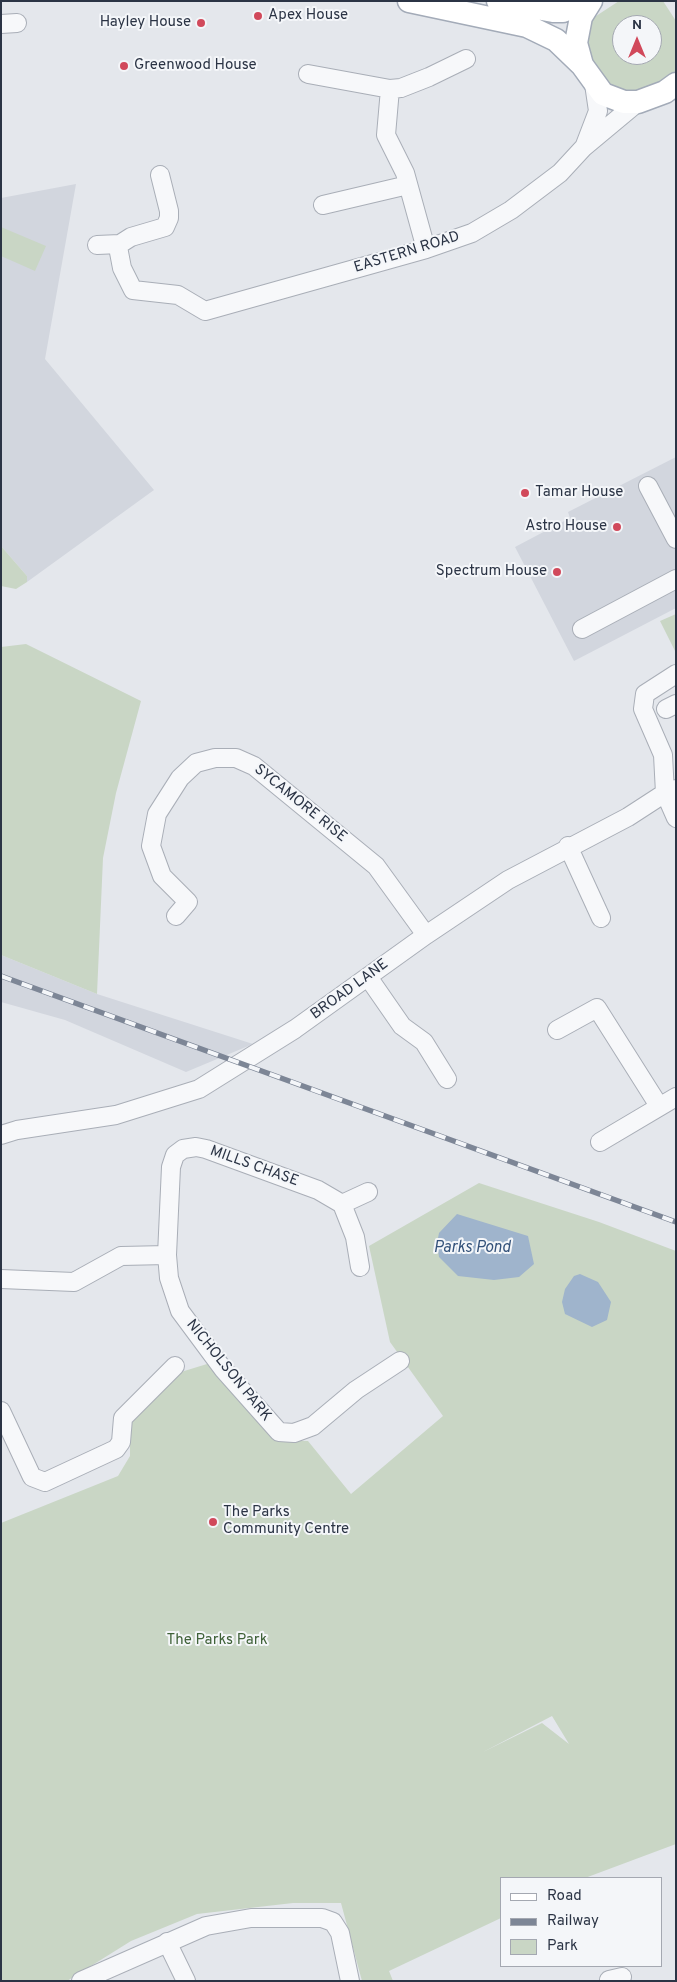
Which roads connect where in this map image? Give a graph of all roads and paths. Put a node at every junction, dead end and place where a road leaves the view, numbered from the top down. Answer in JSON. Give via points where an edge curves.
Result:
{"nodes":[{"id":1,"x":409,"y":1,"type":"edge"},
{"id":2,"x":498,"y":1,"type":"edge"},
{"id":3,"x":585,"y":1,"type":"edge"},
{"id":4,"x":591,"y":1,"type":"edge"},
{"id":5,"x":466,"y":59,"type":"dead end"},
{"id":6,"x":582,"y":65,"type":"junction"},
{"id":7,"x":308,"y":74,"type":"dead end"},
{"id":8,"x":594,"y":84,"type":"junction"},
{"id":9,"x":676,"y":84,"type":"edge"},
{"id":10,"x":390,"y":89,"type":"junction"},
{"id":11,"x":638,"y":102,"type":"junction"},
{"id":12,"x":584,"y":147,"type":"junction"},
{"id":13,"x":160,"y":175,"type":"dead end"},
{"id":14,"x":408,"y":185,"type":"junction"},
{"id":15,"x":323,"y":205,"type":"dead end"},
{"id":16,"x":120,"y":244,"type":"junction"},
{"id":17,"x":97,"y":245,"type":"dead end"},
{"id":18,"x":426,"y":249,"type":"junction"},
{"id":19,"x":648,"y":486,"type":"dead end"},
{"id":20,"x":676,"y":539,"type":"edge"},
{"id":21,"x":676,"y":579,"type":"edge"},
{"id":22,"x":582,"y":629,"type":"dead end"},
{"id":23,"x":676,"y":674,"type":"edge"},
{"id":24,"x":671,"y":791,"type":"edge"},
{"id":25,"x":676,"y":818,"type":"edge"},
{"id":26,"x":568,"y":846,"type":"junction"},
{"id":27,"x":176,"y":916,"type":"dead end"},
{"id":28,"x":601,"y":918,"type":"dead end"},
{"id":29,"x":426,"y":935,"type":"junction"},
{"id":30,"x":368,"y":978,"type":"junction"},
{"id":31,"x":558,"y":1030,"type":"dead end"},
{"id":32,"x":447,"y":1079,"type":"dead end"},
{"id":33,"x":676,"y":1097,"type":"edge"},
{"id":34,"x":659,"y":1106,"type":"junction"},
{"id":35,"x":1,"y":1135,"type":"edge"},
{"id":36,"x":600,"y":1142,"type":"dead end"},
{"id":37,"x":368,"y":1192,"type":"dead end"},
{"id":38,"x":342,"y":1204,"type":"junction"},
{"id":39,"x":167,"y":1256,"type":"junction"},
{"id":40,"x":360,"y":1267,"type":"dead end"},
{"id":41,"x":1,"y":1280,"type":"edge"},
{"id":42,"x":400,"y":1361,"type":"dead end"},
{"id":43,"x":175,"y":1366,"type":"dead end"},
{"id":44,"x":1,"y":1411,"type":"edge"},
{"id":45,"x":167,"y":1942,"type":"junction"},
{"id":46,"x":81,"y":1981,"type":"edge"},
{"id":47,"x":186,"y":1981,"type":"edge"},
{"id":48,"x":350,"y":1981,"type":"edge"}],
"edges":[{"from":1,"to":6,"type":"main road","via":[[527,26],[556,40]]},
{"from":2,"to":3,"type":"main road","via":[[553,12]]},
{"from":4,"to":6,"type":"main road","via":[[578,26],[576,43]]},
{"from":5,"to":10,"type":"street","via":[[429,77]]},
{"from":6,"to":8,"type":"main road"},
{"from":7,"to":10,"type":"street"},
{"from":8,"to":11,"type":"main road","via":[[612,98]]},
{"from":8,"to":12,"type":"street","name":"EASTERN ROAD","via":[[598,111]]},
{"from":9,"to":11,"type":"main road","via":[[665,92]]},
{"from":10,"to":14,"type":"street","via":[[386,135]]},
{"from":11,"to":12,"type":"street","name":"EASTERN ROAD"},
{"from":12,"to":18,"type":"street","name":"EASTERN ROAD","via":[[560,174],[511,210],[472,233]]},
{"from":13,"to":16,"type":"street","via":[[169,211],[167,225]]},
{"from":14,"to":15,"type":"street"},
{"from":14,"to":18,"type":"street"},
{"from":16,"to":17,"type":"street"},
{"from":16,"to":18,"type":"street","name":"EASTERN ROAD","via":[[122,268],[132,290],[178,295],[206,311]]},
{"from":19,"to":20,"type":"street"},
{"from":21,"to":22,"type":"street"},
{"from":23,"to":24,"type":"street","via":[[646,694],[643,709],[663,755]]},
{"from":24,"to":25,"type":"street"},
{"from":24,"to":26,"type":"street","name":"BROAD LANE","via":[[628,817]]},
{"from":26,"to":28,"type":"street"},
{"from":26,"to":29,"type":"street","name":"BROAD LANE","via":[[508,880]]},
{"from":27,"to":29,"type":"street","name":"SYCAMORE RISE","via":[[188,902],[162,876],[151,846],[157,814],[180,778],[196,763],[215,758],[236,758],[254,766],[376,866]]},
{"from":29,"to":30,"type":"street","name":"BROAD LANE"},
{"from":30,"to":32,"type":"street","via":[[402,1026],[424,1042]]},
{"from":30,"to":35,"type":"street","name":"BROAD LANE","via":[[260,1052],[199,1089],[116,1115]]},
{"from":31,"to":34,"type":"street","via":[[597,1008]]},
{"from":33,"to":34,"type":"street"},
{"from":34,"to":36,"type":"street"},
{"from":37,"to":38,"type":"street"},
{"from":38,"to":39,"type":"street","name":"MILLS CHASE","via":[[318,1190],[206,1149],[183,1149],[175,1155],[171,1167]]},
{"from":38,"to":40,"type":"street","via":[[355,1237]]},
{"from":39,"to":41,"type":"street","via":[[121,1256],[74,1282]]},
{"from":39,"to":42,"type":"street","name":"NICHOLSON PARK","via":[[169,1278],[180,1311],[223,1369],[279,1432],[294,1433],[313,1426],[356,1390]]},
{"from":43,"to":44,"type":"street","via":[[123,1418],[121,1442],[116,1450],[45,1482],[32,1477]]},
{"from":45,"to":46,"type":"street"},
{"from":45,"to":47,"type":"street"},
{"from":45,"to":48,"type":"street","via":[[206,1926],[251,1918],[322,1918],[333,1922],[340,1933]]}]}
